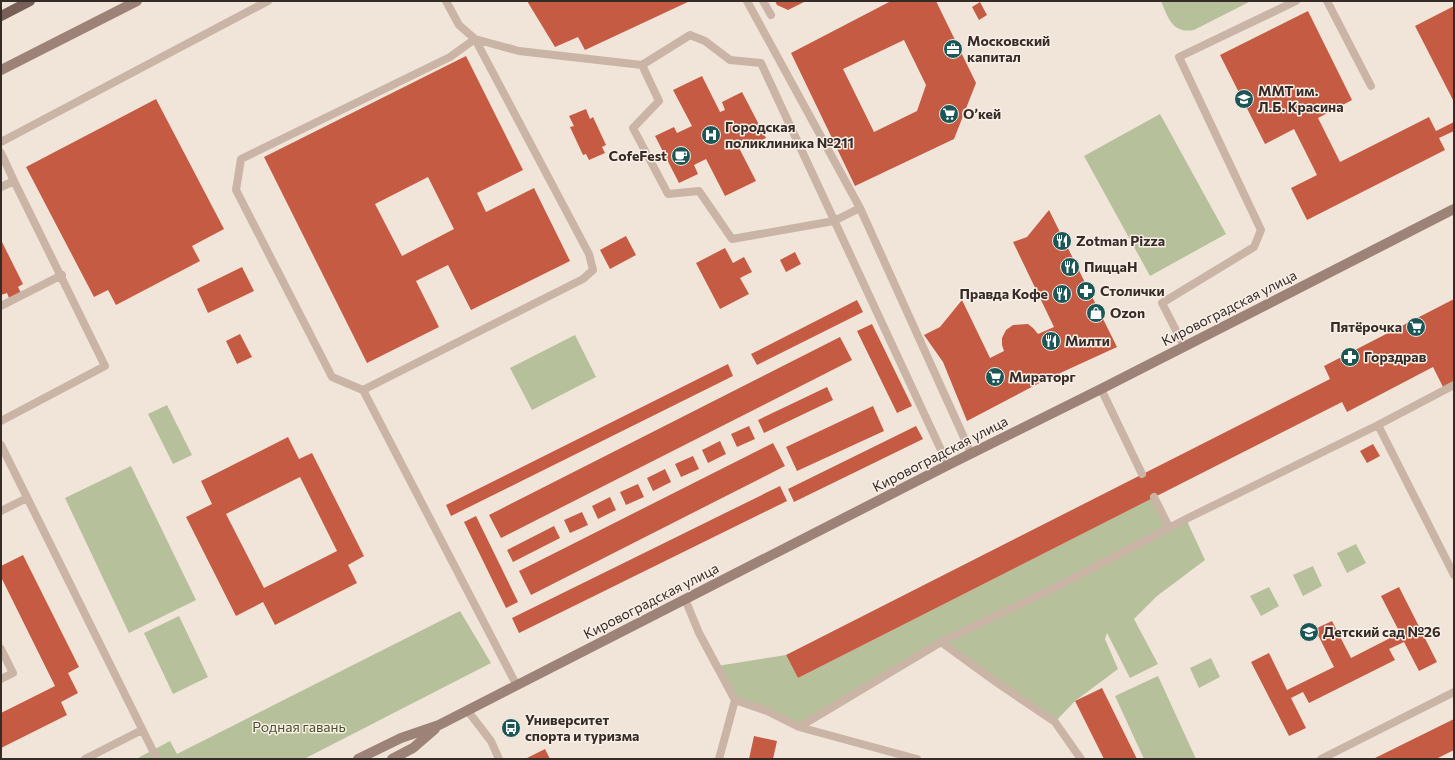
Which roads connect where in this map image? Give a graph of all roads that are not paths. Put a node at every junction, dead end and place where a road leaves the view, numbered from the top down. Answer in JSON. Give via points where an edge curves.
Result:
{"nodes":[{"id":1,"x":30,"y":1,"type":"edge"},
{"id":2,"x":137,"y":1,"type":"edge"},
{"id":3,"x":268,"y":1,"type":"edge"},
{"id":4,"x":446,"y":1,"type":"edge"},
{"id":5,"x":747,"y":1,"type":"edge"},
{"id":6,"x":763,"y":1,"type":"edge"},
{"id":7,"x":1296,"y":1,"type":"edge"},
{"id":8,"x":1327,"y":1,"type":"edge"},
{"id":9,"x":770,"y":15,"type":"dead end"},
{"id":10,"x":1,"y":16,"type":"edge"},
{"id":11,"x":475,"y":39,"type":"junction"},
{"id":12,"x":642,"y":65,"type":"junction"},
{"id":13,"x":1,"y":70,"type":"edge"},
{"id":14,"x":1371,"y":86,"type":"dead end"},
{"id":15,"x":1,"y":142,"type":"edge"},
{"id":16,"x":1,"y":154,"type":"edge"},
{"id":17,"x":14,"y":181,"type":"junction"},
{"id":18,"x":1,"y":187,"type":"edge"},
{"id":19,"x":860,"y":208,"type":"junction"},
{"id":20,"x":1454,"y":209,"type":"edge"},
{"id":21,"x":834,"y":221,"type":"junction"},
{"id":22,"x":62,"y":275,"type":"junction"},
{"id":23,"x":1,"y":306,"type":"edge"},
{"id":24,"x":1184,"y":346,"type":"junction"},
{"id":25,"x":1454,"y":385,"type":"edge"},
{"id":26,"x":1101,"y":389,"type":"junction"},
{"id":27,"x":363,"y":390,"type":"junction"},
{"id":28,"x":1,"y":421,"type":"edge"},
{"id":29,"x":1378,"y":425,"type":"junction"},
{"id":30,"x":1,"y":445,"type":"edge"},
{"id":31,"x":972,"y":453,"type":"junction"},
{"id":32,"x":948,"y":465,"type":"junction"},
{"id":33,"x":1142,"y":474,"type":"dead end"},
{"id":34,"x":1154,"y":497,"type":"dead end"},
{"id":35,"x":27,"y":498,"type":"junction"},
{"id":36,"x":1,"y":511,"type":"edge"},
{"id":37,"x":1169,"y":527,"type":"junction"},
{"id":38,"x":1454,"y":575,"type":"edge"},
{"id":39,"x":685,"y":599,"type":"junction"},
{"id":40,"x":941,"y":642,"type":"junction"},
{"id":41,"x":1,"y":649,"type":"edge"},
{"id":42,"x":1,"y":679,"type":"edge"},
{"id":43,"x":518,"y":686,"type":"junction"},
{"id":44,"x":1454,"y":692,"type":"edge"},
{"id":45,"x":735,"y":700,"type":"junction"},
{"id":46,"x":467,"y":710,"type":"junction"},
{"id":47,"x":439,"y":725,"type":"junction"},
{"id":48,"x":799,"y":726,"type":"junction"},
{"id":49,"x":142,"y":730,"type":"junction"},
{"id":50,"x":413,"y":748,"type":"junction"},
{"id":51,"x":85,"y":759,"type":"edge"},
{"id":52,"x":157,"y":759,"type":"edge"},
{"id":53,"x":358,"y":759,"type":"edge"},
{"id":54,"x":392,"y":759,"type":"edge"},
{"id":55,"x":402,"y":759,"type":"edge"},
{"id":56,"x":499,"y":759,"type":"edge"},
{"id":57,"x":719,"y":759,"type":"edge"},
{"id":58,"x":917,"y":759,"type":"edge"},
{"id":59,"x":1081,"y":759,"type":"edge"},
{"id":60,"x":1321,"y":759,"type":"edge"}],
"edges":[{"from":1,"to":10,"type":"main road"},
{"from":2,"to":13,"type":"street"},
{"from":3,"to":15,"type":"lane"},
{"from":4,"to":11,"type":"lane","via":[[459,25]]},
{"from":5,"to":19,"type":"lane"},
{"from":6,"to":9,"type":"lane"},
{"from":7,"to":24,"type":"lane","via":[[1179,58],[1261,230],[1254,247],[1162,303]]},
{"from":8,"to":14,"type":"lane"},
{"from":11,"to":12,"type":"lane","via":[[519,51]]},
{"from":11,"to":27,"type":"lane","via":[[589,254],[594,270],[583,279]]},
{"from":11,"to":27,"type":"lane","via":[[450,57],[241,159],[236,190],[332,377]]},
{"from":12,"to":21,"type":"lane","via":[[690,35],[705,41],[730,60],[761,63]]},
{"from":12,"to":21,"type":"lane","via":[[659,101],[633,128],[668,194],[699,191],[732,239]]},
{"from":16,"to":17,"type":"lane"},
{"from":17,"to":18,"type":"lane"},
{"from":17,"to":22,"type":"lane"},
{"from":19,"to":21,"type":"lane"},
{"from":19,"to":31,"type":"lane"},
{"from":20,"to":24,"type":"street","name":"Кировоградская улица"},
{"from":21,"to":32,"type":"lane"},
{"from":22,"to":23,"type":"lane"},
{"from":22,"to":28,"type":"lane","via":[[105,366]]},
{"from":24,"to":26,"type":"street","name":"Кировоградская улица"},
{"from":25,"to":29,"type":"lane"},
{"from":26,"to":31,"type":"street","name":"Кировоградская улица"},
{"from":26,"to":33,"type":"lane"},
{"from":27,"to":43,"type":"lane"},
{"from":29,"to":37,"type":"lane"},
{"from":29,"to":38,"type":"lane"},
{"from":30,"to":35,"type":"lane"},
{"from":31,"to":32,"type":"street","name":"Кировоградская улица"},
{"from":32,"to":39,"type":"street","name":"Кировоградская улица"},
{"from":34,"to":37,"type":"lane"},
{"from":35,"to":36,"type":"lane"},
{"from":35,"to":49,"type":"lane"},
{"from":37,"to":40,"type":"lane","via":[[1056,587]]},
{"from":39,"to":43,"type":"street","name":"Кировоградская улица"},
{"from":39,"to":45,"type":"lane","via":[[699,633]]},
{"from":40,"to":48,"type":"lane"},
{"from":40,"to":59,"type":"lane","via":[[1055,722]]},
{"from":41,"to":42,"type":"lane","via":[[13,673]]},
{"from":43,"to":46,"type":"street","name":"Кировоградская улица"},
{"from":44,"to":60,"type":"lane"},
{"from":45,"to":48,"type":"lane","via":[[767,710]]},
{"from":45,"to":57,"type":"lane"},
{"from":46,"to":47,"type":"street","name":"Кировоградская улица"},
{"from":46,"to":56,"type":"lane","via":[[490,741]]},
{"from":47,"to":50,"type":"street","name":"Кировоградская улица"},
{"from":47,"to":53,"type":"street","name":"Кировоградская улица","via":[[401,738]]},
{"from":48,"to":58,"type":"lane"},
{"from":49,"to":51,"type":"lane"},
{"from":49,"to":52,"type":"lane"},
{"from":50,"to":54,"type":"street","name":"Кировоградская улица"},
{"from":50,"to":55,"type":"street"}]}
